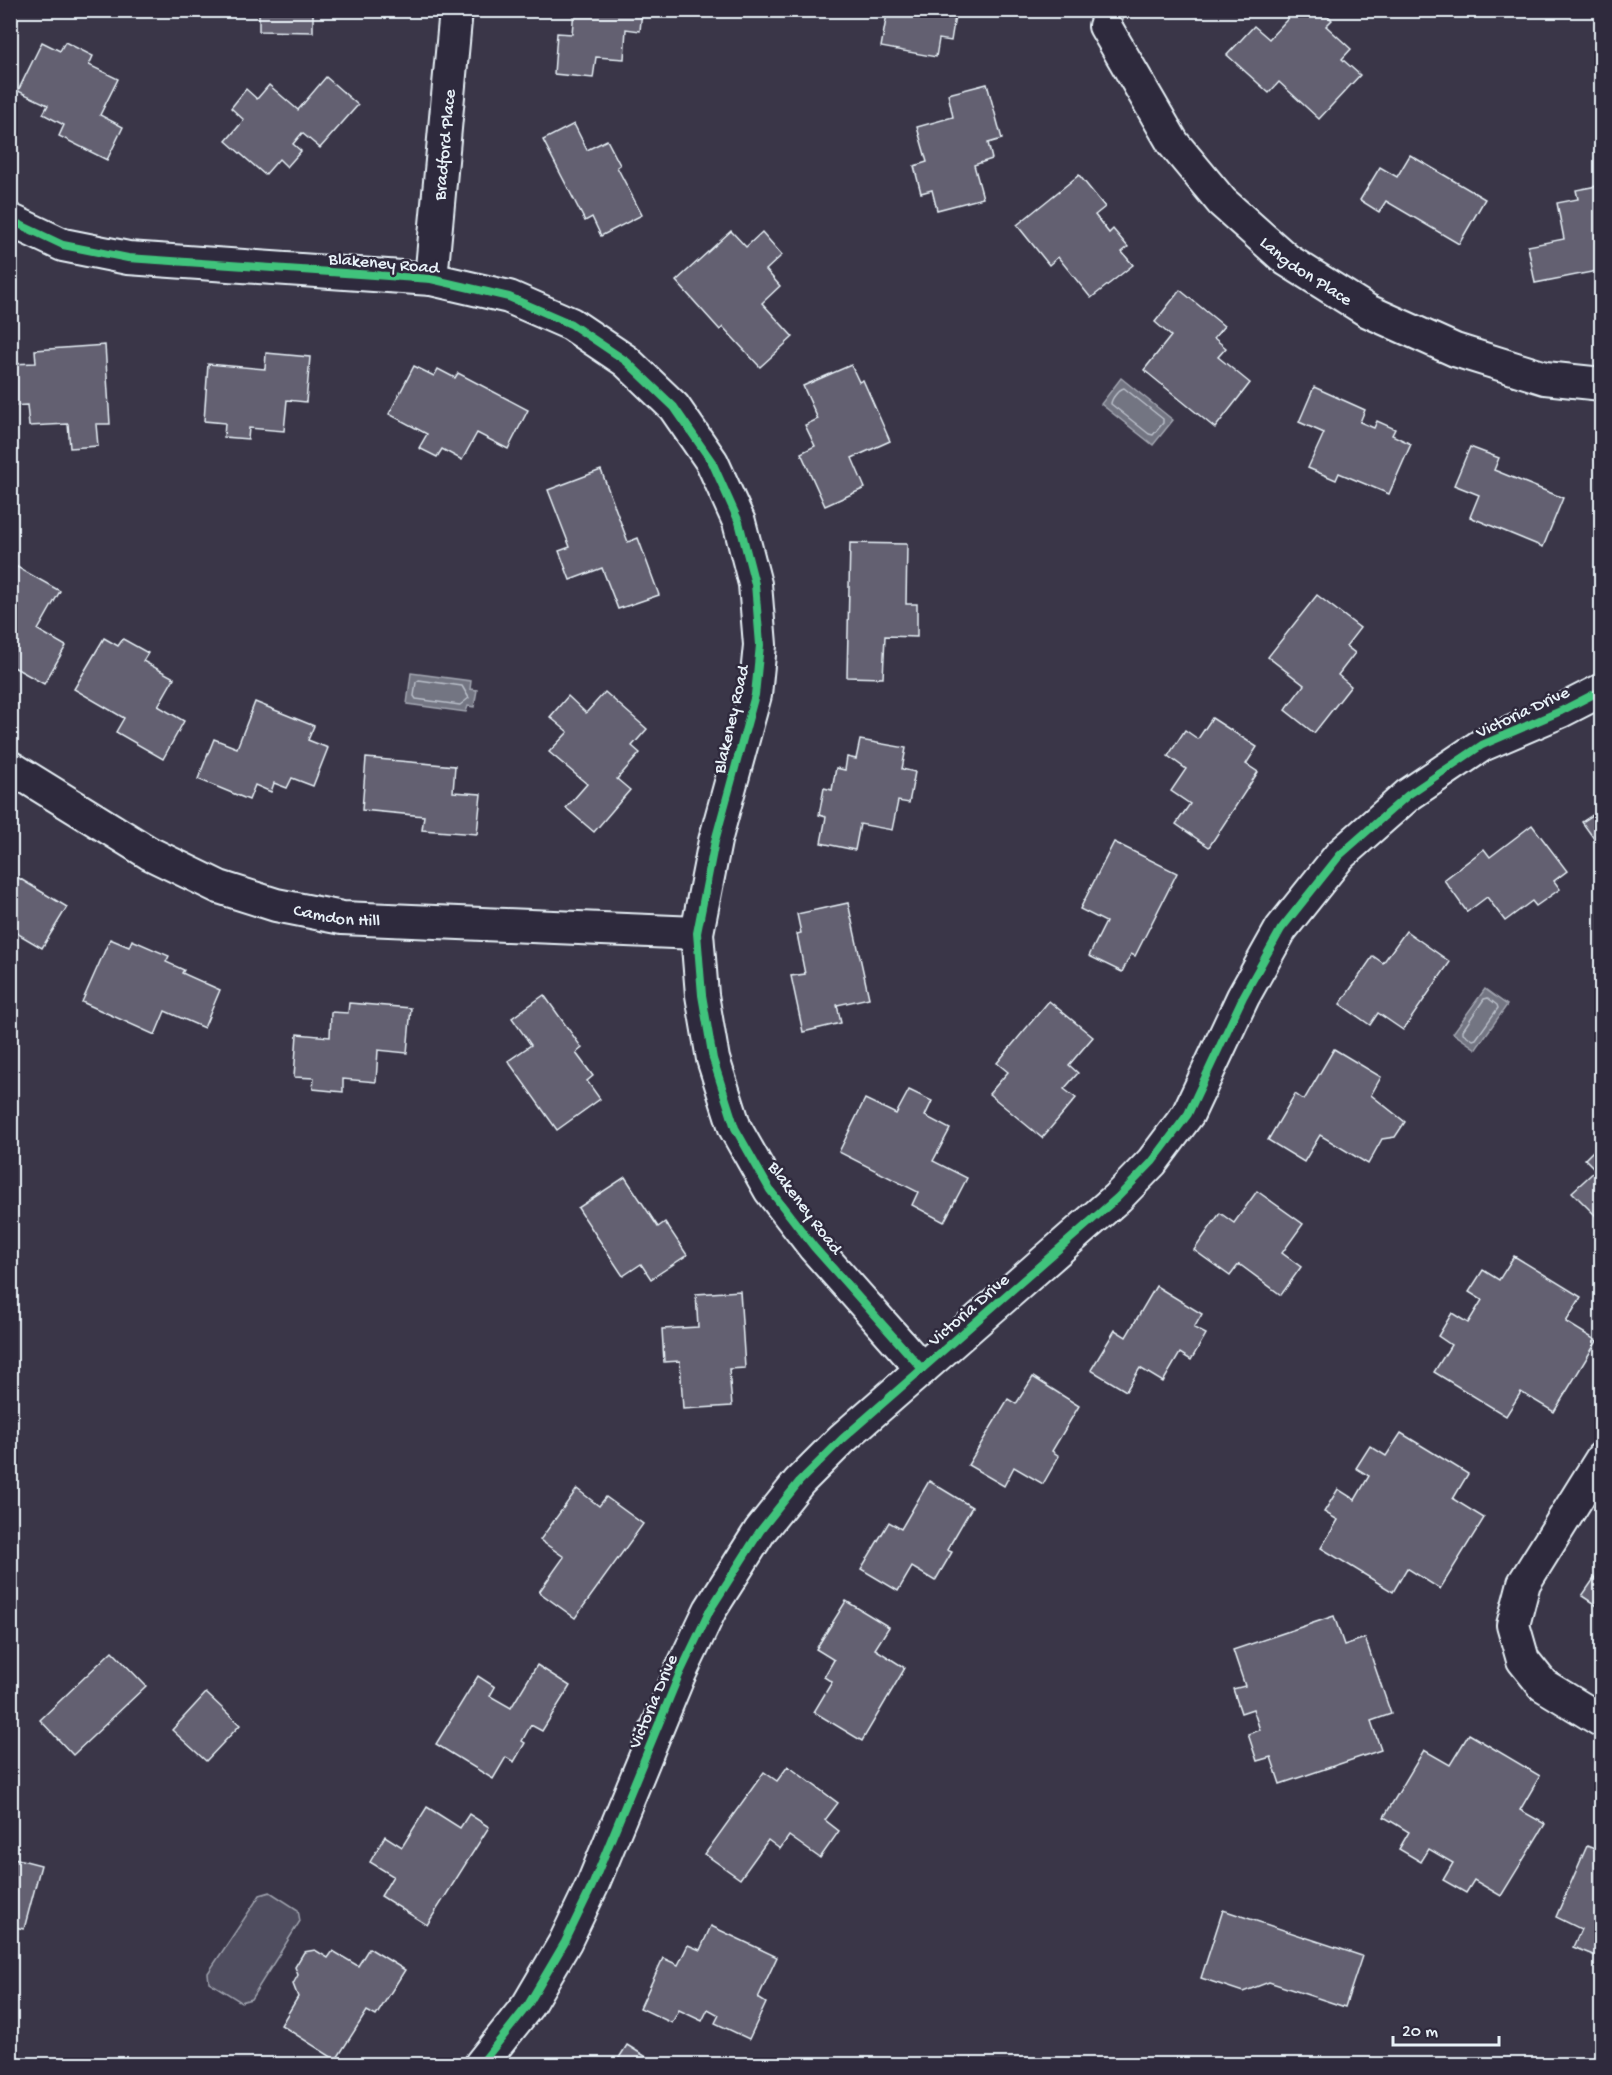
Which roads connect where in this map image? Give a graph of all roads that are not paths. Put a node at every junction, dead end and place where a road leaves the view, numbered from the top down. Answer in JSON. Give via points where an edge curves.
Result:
{"nodes":[{"id":1,"x":456,"y":10,"type":"edge"},
{"id":2,"x":1105,"y":26,"type":"dead end"},
{"id":3,"x":10,"y":220,"type":"edge"},
{"id":4,"x":431,"y":279,"type":"junction"},
{"id":5,"x":1602,"y":384,"type":"edge"},
{"id":6,"x":1602,"y":690,"type":"edge"},
{"id":7,"x":10,"y":767,"type":"edge"},
{"id":8,"x":697,"y":933,"type":"junction"},
{"id":9,"x":922,"y":1369,"type":"junction"},
{"id":10,"x":1602,"y":1458,"type":"edge"},
{"id":11,"x":1602,"y":1721,"type":"edge"},
{"id":12,"x":481,"y":2064,"type":"edge"}],
"edges":[{"from":1,"to":4,"type":"street","name":"Bradford Place"},
{"from":2,"to":5,"type":"street","name":"Langdon Place","via":[[1173,143],[1222,202],[1287,260],[1368,311],[1455,350],[1545,378]]},
{"from":3,"to":4,"type":"street","name":"Blakeney Road","via":[[63,244],[128,258]]},
{"from":4,"to":8,"type":"street","name":"Blakeney Road","via":[[509,297],[571,324],[626,361],[674,407],[712,462],[739,522],[755,584],[760,645],[755,695],[716,841]]},
{"from":6,"to":9,"type":"street","name":"Victoria Drive","via":[[1482,746],[1408,795],[1340,855],[1281,928],[1243,997],[1188,1114],[1152,1162],[1117,1198]]},
{"from":7,"to":8,"type":"street","name":"Camdon Hill","via":[[149,853],[219,887],[276,905],[342,918]]},
{"from":8,"to":9,"type":"street","name":"Blakeney Road","via":[[713,1059],[735,1128],[770,1190],[814,1247]]},
{"from":9,"to":12,"type":"street","name":"Victoria Drive","via":[[842,1438],[799,1482],[760,1531],[710,1610],[679,1675],[565,1942],[528,2005]]},
{"from":10,"to":11,"type":"street","via":[[1524,1583],[1513,1625],[1523,1660],[1543,1685]]}]}
